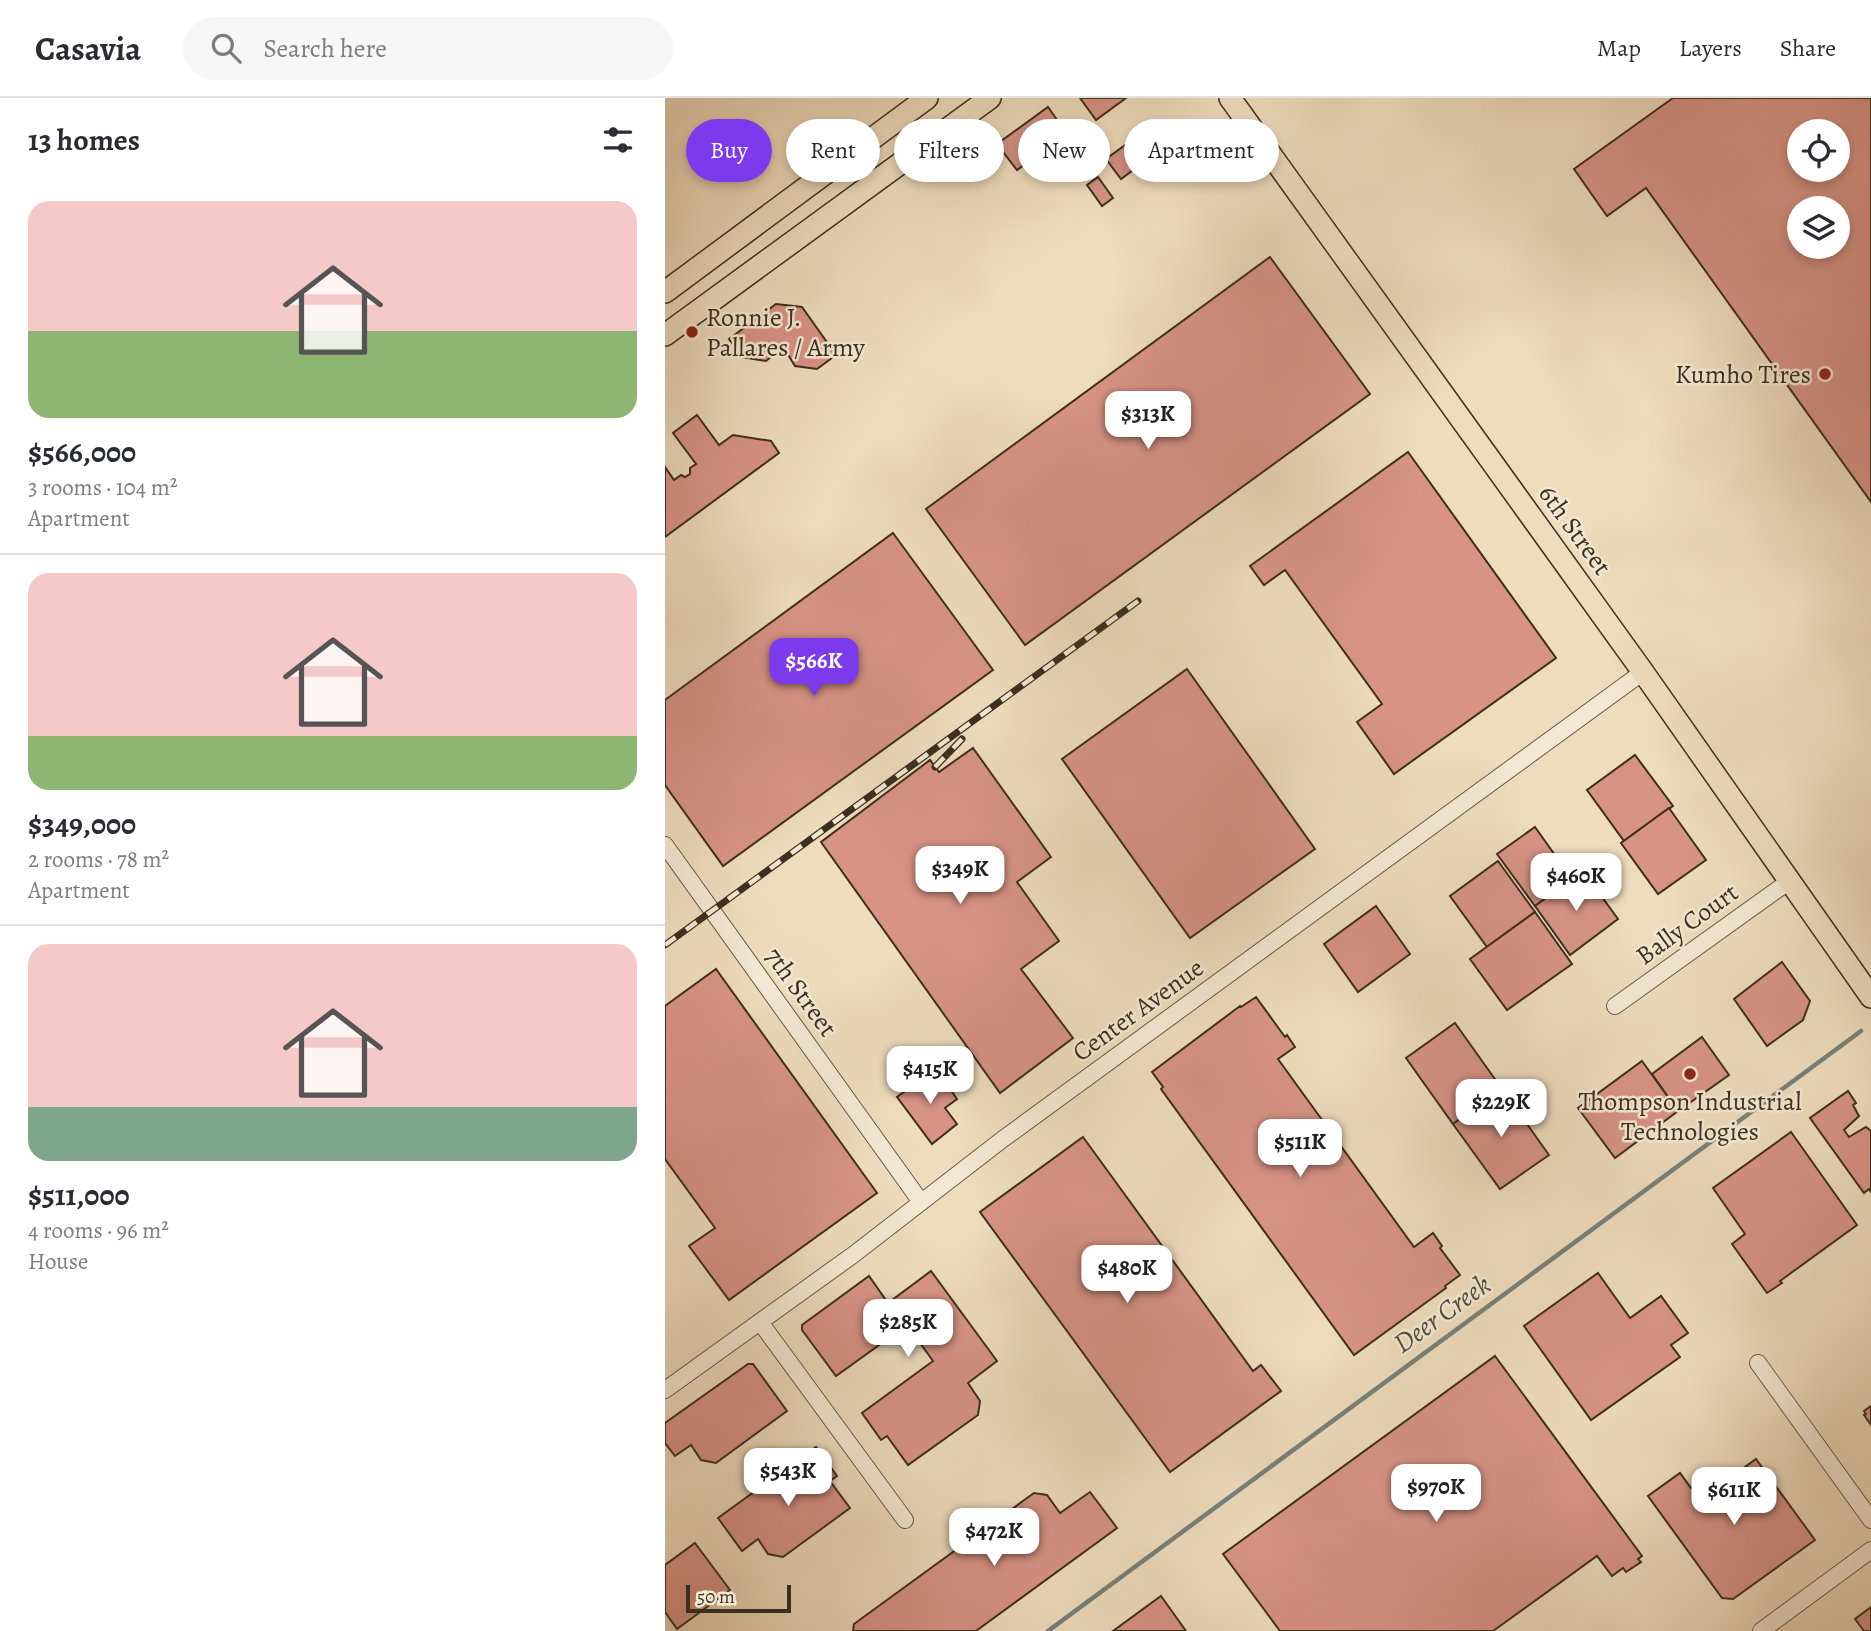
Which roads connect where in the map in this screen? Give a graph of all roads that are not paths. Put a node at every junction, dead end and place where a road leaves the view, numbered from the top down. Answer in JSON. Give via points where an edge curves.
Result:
{"nodes":[{"id":1,"x":927,"y":98,"type":"edge"},
{"id":2,"x":990,"y":98,"type":"edge"},
{"id":3,"x":1230,"y":98,"type":"edge"},
{"id":4,"x":665,"y":292,"type":"edge"},
{"id":5,"x":665,"y":335,"type":"edge"},
{"id":6,"x":1643,"y":672,"type":"junction"},
{"id":7,"x":665,"y":845,"type":"edge"},
{"id":8,"x":1788,"y":882,"type":"junction"},
{"id":9,"x":1871,"y":997,"type":"edge"},
{"id":10,"x":1615,"y":1006,"type":"dead end"},
{"id":11,"x":921,"y":1202,"type":"junction"},
{"id":12,"x":760,"y":1322,"type":"junction"},
{"id":13,"x":1758,"y":1363,"type":"dead end"},
{"id":14,"x":665,"y":1390,"type":"edge"},
{"id":15,"x":905,"y":1520,"type":"dead end"},
{"id":16,"x":1871,"y":1520,"type":"edge"},
{"id":17,"x":1871,"y":1550,"type":"edge"},
{"id":18,"x":1761,"y":1631,"type":"edge"}],
"edges":[{"from":1,"to":4,"type":"main road"},
{"from":2,"to":5,"type":"main road"},
{"from":3,"to":6,"type":"main road","name":"6th Street"},
{"from":6,"to":8,"type":"main road","name":"6th Street"},
{"from":6,"to":11,"type":"street","name":"Center Avenue"},
{"from":7,"to":11,"type":"street","name":"7th Street"},
{"from":8,"to":9,"type":"main road","name":"6th Street"},
{"from":8,"to":10,"type":"street","name":"Bally Court"},
{"from":11,"to":12,"type":"street","name":"Center Avenue"},
{"from":12,"to":14,"type":"street","name":"Center Avenue"},
{"from":12,"to":15,"type":"street"},
{"from":13,"to":16,"type":"street"},
{"from":17,"to":18,"type":"street"}]}
